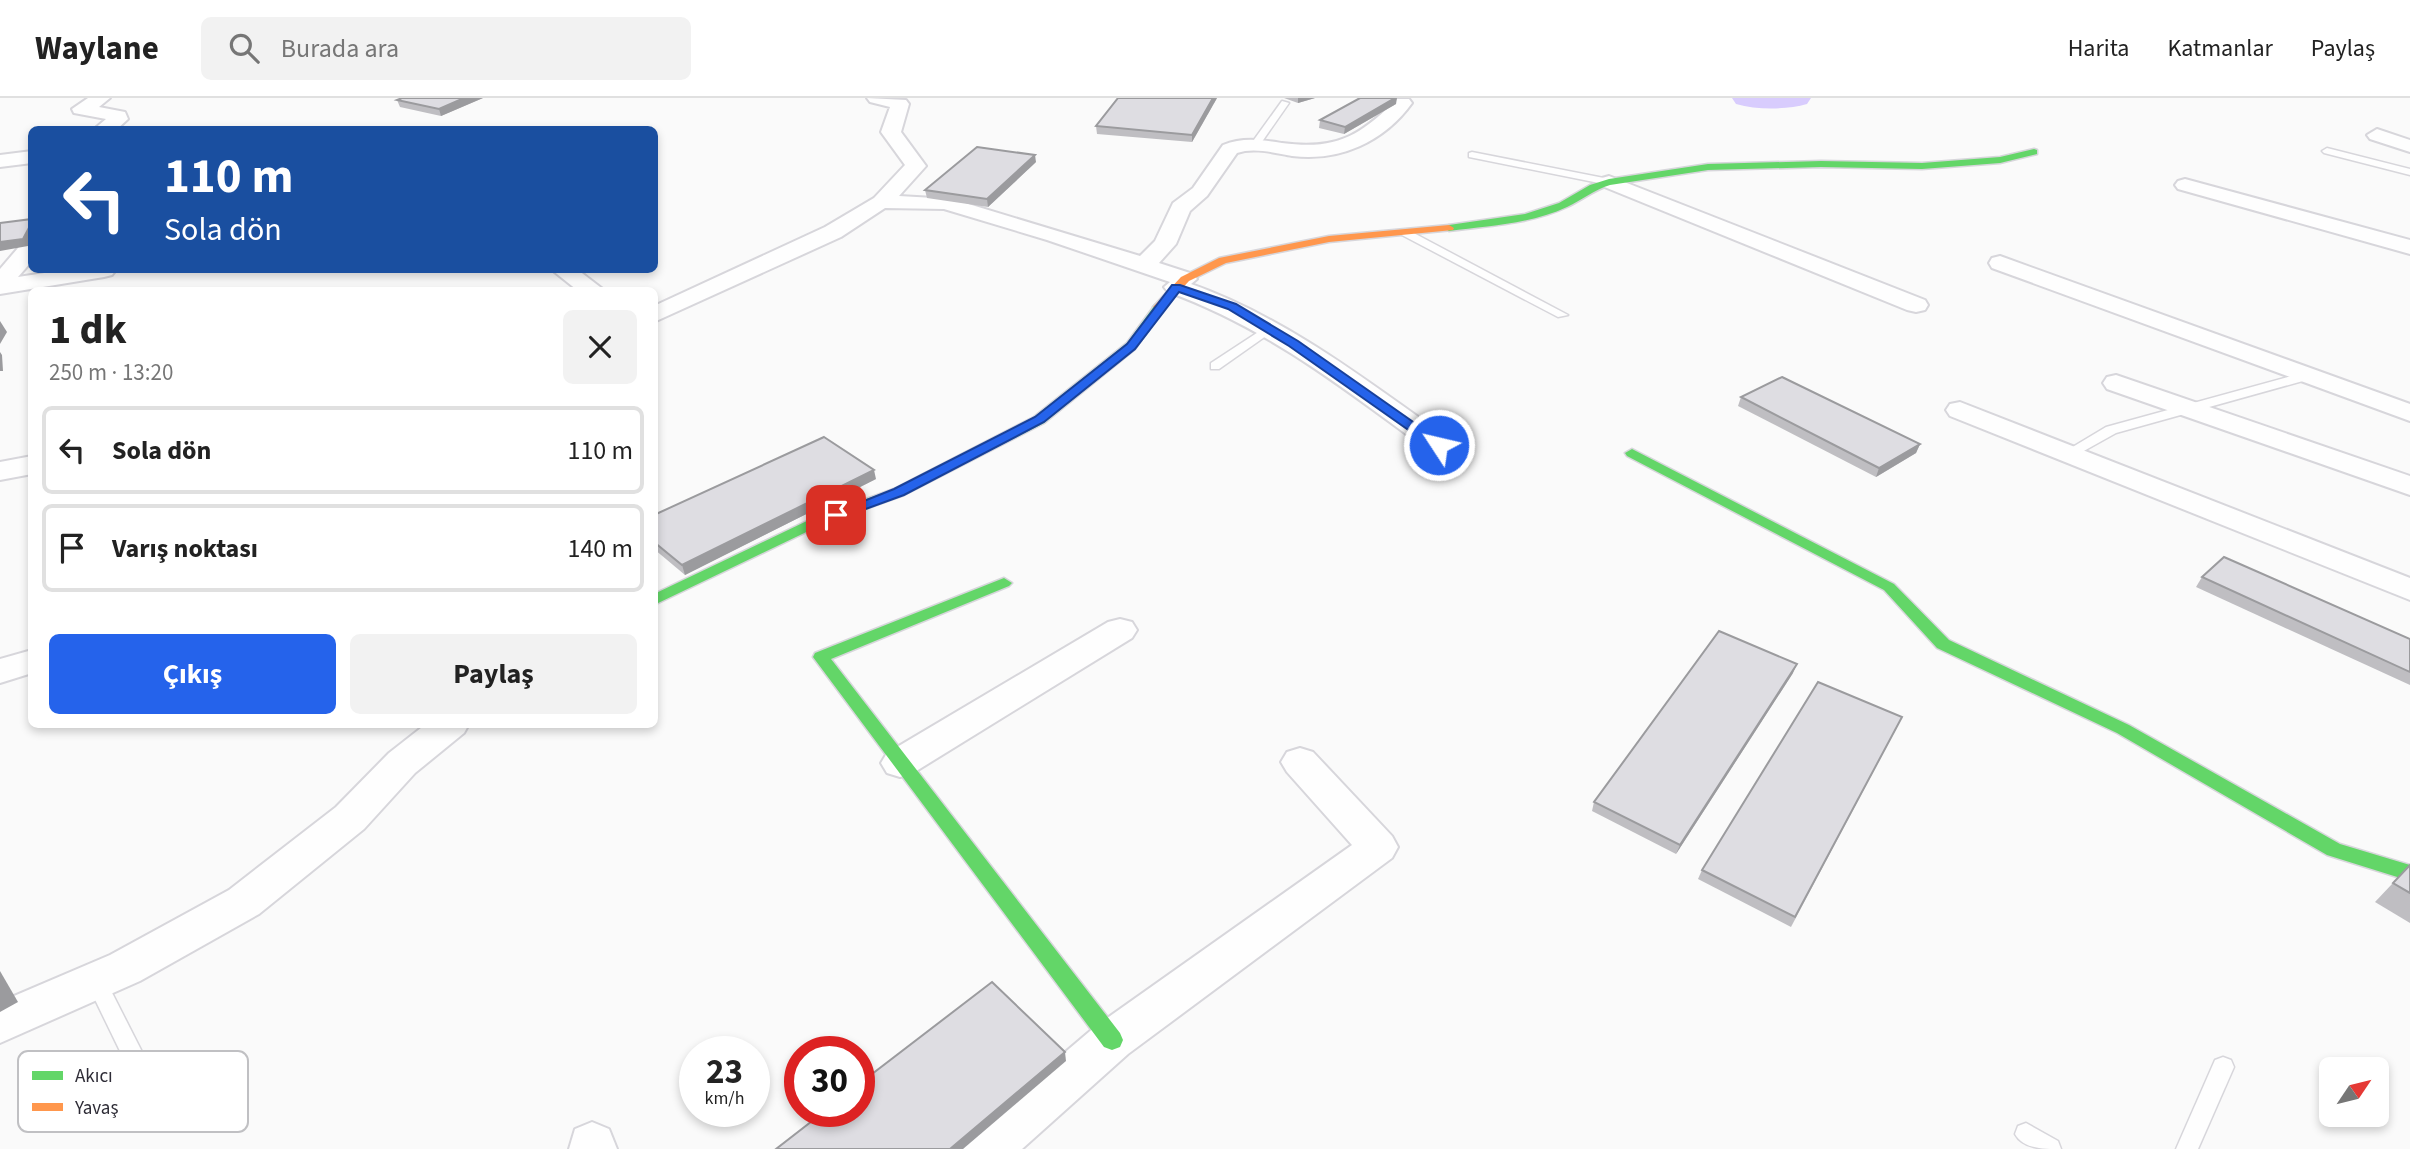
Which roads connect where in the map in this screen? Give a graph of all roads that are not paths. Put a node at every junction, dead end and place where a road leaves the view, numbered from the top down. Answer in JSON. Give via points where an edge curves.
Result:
{"nodes":[{"id":1,"x":101,"y":98,"type":"edge"},
{"id":2,"x":876,"y":98,"type":"edge"},
{"id":3,"x":923,"y":98,"type":"edge"},
{"id":4,"x":1285,"y":103,"type":"dead end"},
{"id":5,"x":1403,"y":103,"type":"dead end"},
{"id":6,"x":900,"y":104,"type":"junction"},
{"id":7,"x":108,"y":126,"type":"edge"},
{"id":8,"x":2377,"y":135,"type":"dead end"},
{"id":9,"x":1256,"y":145,"type":"junction"},
{"id":10,"x":2410,"y":146,"type":"edge"},
{"id":11,"x":2327,"y":150,"type":"dead end"},
{"id":12,"x":2034,"y":152,"type":"dead end"},
{"id":13,"x":1472,"y":155,"type":"dead end"},
{"id":14,"x":28,"y":158,"type":"edge"},
{"id":15,"x":0,"y":161,"type":"edge"},
{"id":16,"x":2410,"y":172,"type":"edge"},
{"id":17,"x":1609,"y":181,"type":"junction"},
{"id":18,"x":2185,"y":185,"type":"dead end"},
{"id":19,"x":881,"y":202,"type":"junction"},
{"id":20,"x":1404,"y":232,"type":"junction"},
{"id":21,"x":2410,"y":247,"type":"edge"},
{"id":22,"x":28,"y":251,"type":"edge"},
{"id":23,"x":2000,"y":263,"type":"dead end"},
{"id":24,"x":1144,"y":265,"type":"junction"},
{"id":25,"x":83,"y":273,"type":"edge"},
{"id":26,"x":568,"y":273,"type":"edge"},
{"id":27,"x":1181,"y":283,"type":"junction"},
{"id":28,"x":0,"y":285,"type":"edge"},
{"id":29,"x":588,"y":287,"type":"edge"},
{"id":30,"x":1916,"y":305,"type":"dead end"},
{"id":31,"x":658,"y":313,"type":"edge"},
{"id":32,"x":1562,"y":315,"type":"dead end"},
{"id":33,"x":1269,"y":329,"type":"junction"},
{"id":34,"x":1214,"y":366,"type":"dead end"},
{"id":35,"x":2306,"y":376,"type":"junction"},
{"id":36,"x":2116,"y":383,"type":"dead end"},
{"id":37,"x":2186,"y":409,"type":"junction"},
{"id":38,"x":1960,"y":410,"type":"dead end"},
{"id":39,"x":2410,"y":413,"type":"edge"},
{"id":40,"x":1439,"y":445,"type":"dead end"},
{"id":41,"x":1632,"y":453,"type":"dead end"},
{"id":42,"x":2068,"y":454,"type":"junction"},
{"id":43,"x":2410,"y":486,"type":"edge"},
{"id":44,"x":1004,"y":583,"type":"dead end"},
{"id":45,"x":2410,"y":590,"type":"edge"},
{"id":46,"x":658,"y":598,"type":"edge"},
{"id":47,"x":1120,"y":631,"type":"dead end"},
{"id":48,"x":28,"y":661,"type":"edge"},
{"id":49,"x":0,"y":671,"type":"edge"},
{"id":50,"x":445,"y":728,"type":"edge"},
{"id":51,"x":1300,"y":762,"type":"dead end"},
{"id":52,"x":900,"y":763,"type":"junction"},
{"id":53,"x":2410,"y":873,"type":"edge"},
{"id":54,"x":96,"y":981,"type":"junction"},
{"id":55,"x":0,"y":1023,"type":"edge"},
{"id":56,"x":1112,"y":1040,"type":"junction"},
{"id":57,"x":131,"y":1051,"type":"edge"},
{"id":58,"x":2222,"y":1067,"type":"dead end"},
{"id":59,"x":2026,"y":1134,"type":"dead end"},
{"id":60,"x":987,"y":1149,"type":"edge"},
{"id":61,"x":2050,"y":1149,"type":"edge"},
{"id":62,"x":2187,"y":1149,"type":"edge"}],
"edges":[{"from":1,"to":7,"type":"street","via":[[81,109],[118,116]]},
{"from":2,"to":6,"type":"street"},
{"from":3,"to":6,"type":"street"},
{"from":4,"to":9,"type":"lane"},
{"from":5,"to":9,"type":"street","via":[[1357,141],[1337,150],[1305,153]]},
{"from":6,"to":19,"type":"street","via":[[891,132],[916,166]]},
{"from":8,"to":10,"type":"street"},
{"from":9,"to":24,"type":"street","via":[[1230,149],[1199,192],[1181,208],[1165,244]]},
{"from":11,"to":16,"type":"lane"},
{"from":12,"to":17,"type":"street","via":[[2000,160],[1922,166],[1708,167]]},
{"from":13,"to":17,"type":"lane"},
{"from":14,"to":15,"type":"street"},
{"from":17,"to":20,"type":"street","via":[[1527,217]]},
{"from":17,"to":30,"type":"street"},
{"from":18,"to":21,"type":"street"},
{"from":19,"to":24,"type":"street","via":[[945,203]]},
{"from":19,"to":31,"type":"street","via":[[833,232]]},
{"from":20,"to":27,"type":"street","via":[[1329,239],[1223,260]]},
{"from":20,"to":32,"type":"lane"},
{"from":22,"to":28,"type":"street"},
{"from":23,"to":35,"type":"street"},
{"from":24,"to":27,"type":"street"},
{"from":25,"to":28,"type":"street"},
{"from":26,"to":29,"type":"street"},
{"from":27,"to":33,"type":"street"},
{"from":27,"to":46,"type":"street","via":[[1131,346],[1039,419],[899,492],[816,522]]},
{"from":33,"to":34,"type":"lane"},
{"from":33,"to":40,"type":"street"},
{"from":35,"to":37,"type":"lane"},
{"from":35,"to":39,"type":"street"},
{"from":36,"to":37,"type":"street"},
{"from":37,"to":42,"type":"lane","via":[[2111,430]]},
{"from":37,"to":43,"type":"street"},
{"from":38,"to":42,"type":"street"},
{"from":41,"to":53,"type":"street","via":[[1889,587],[1942,643],[2123,729],[2334,850]]},
{"from":42,"to":45,"type":"street"},
{"from":44,"to":52,"type":"street","via":[[821,657]]},
{"from":47,"to":52,"type":"street"},
{"from":48,"to":49,"type":"street"},
{"from":50,"to":54,"type":"street","via":[[402,763],[350,818],[244,901]]},
{"from":51,"to":56,"type":"street","via":[[1378,847]]},
{"from":52,"to":56,"type":"street"},
{"from":54,"to":55,"type":"street"},
{"from":54,"to":57,"type":"lane"},
{"from":56,"to":60,"type":"street"},
{"from":58,"to":62,"type":"lane"},
{"from":59,"to":61,"type":"lane"}]}
